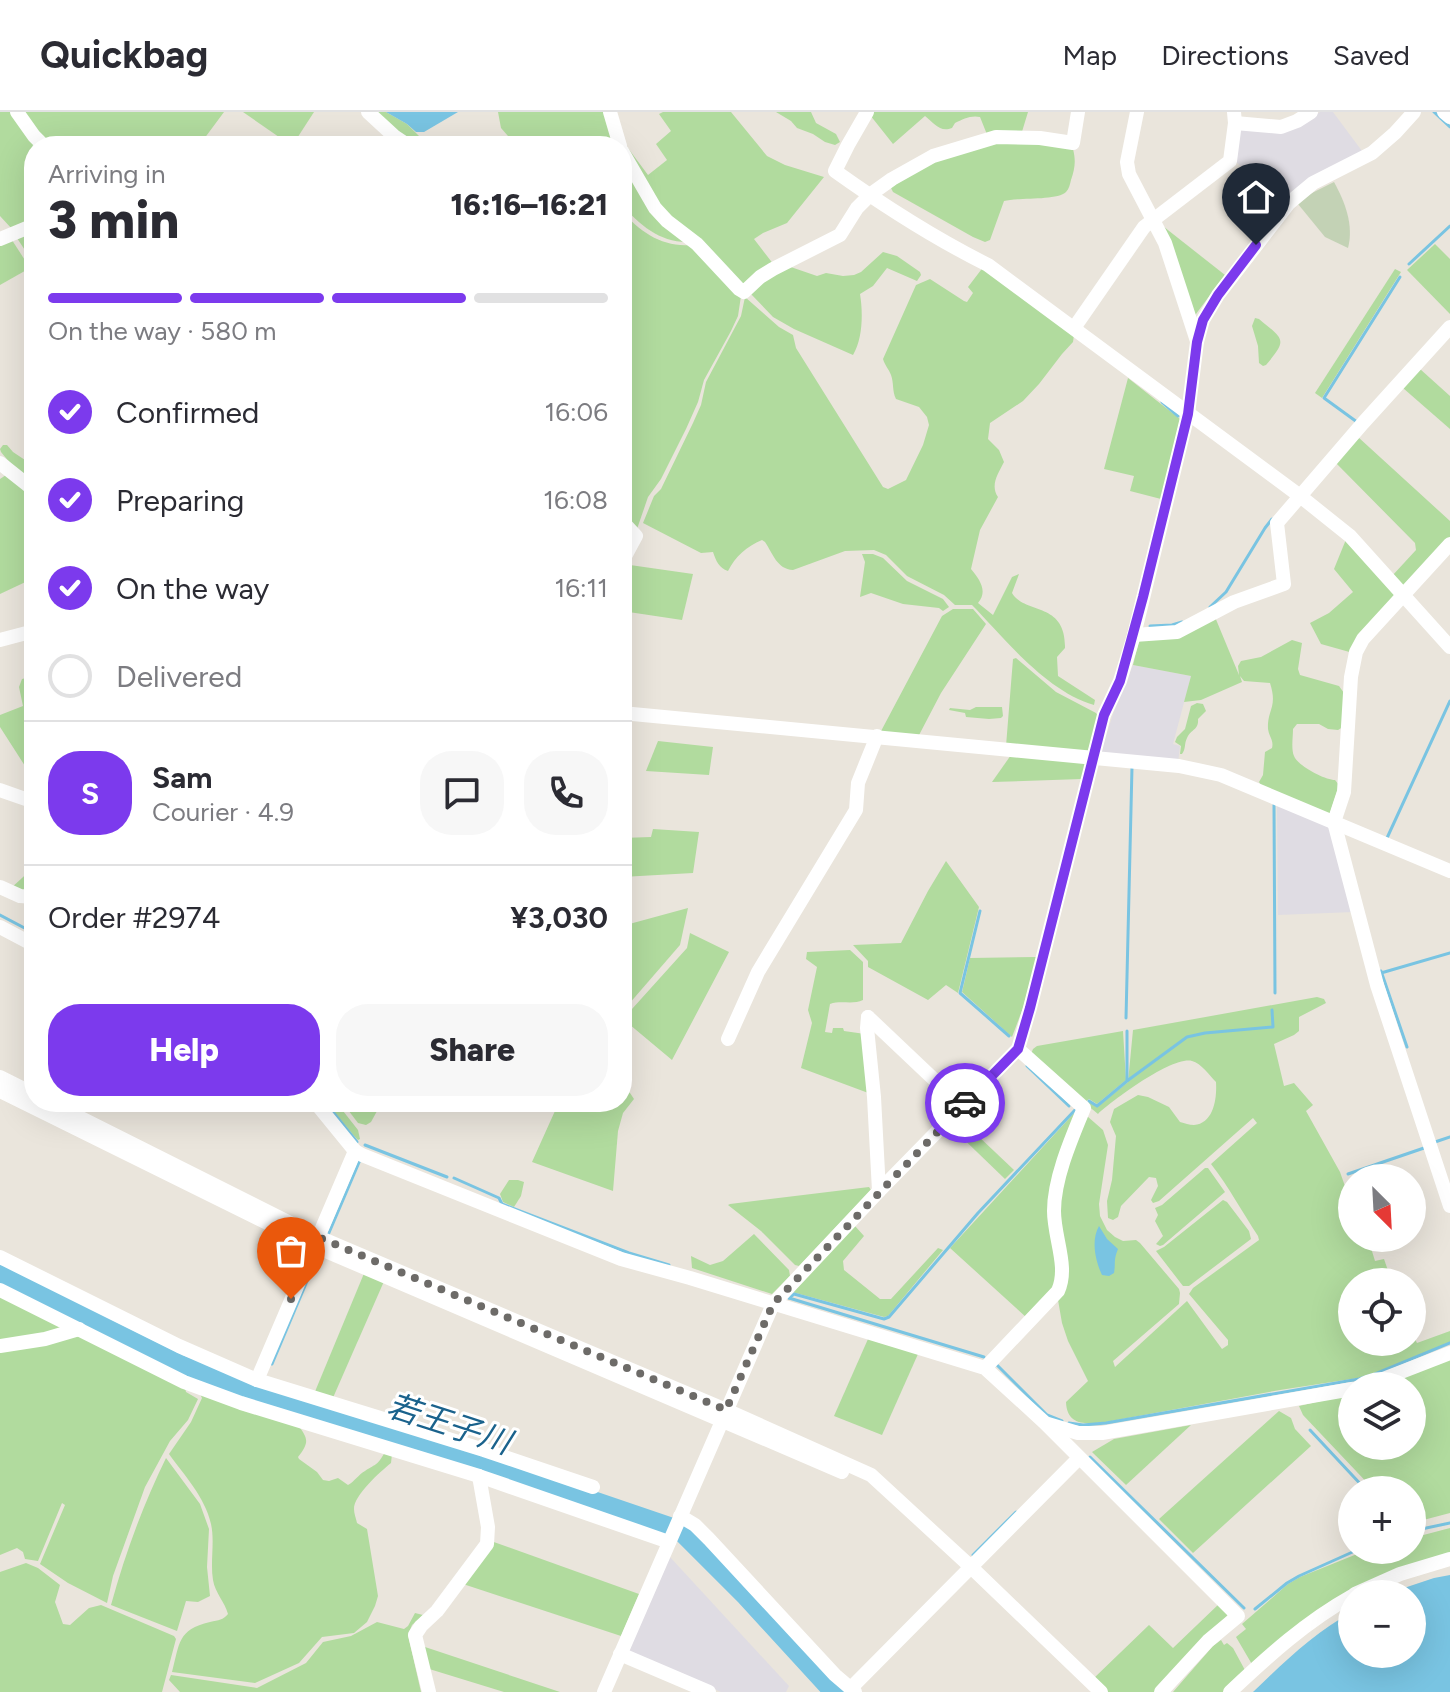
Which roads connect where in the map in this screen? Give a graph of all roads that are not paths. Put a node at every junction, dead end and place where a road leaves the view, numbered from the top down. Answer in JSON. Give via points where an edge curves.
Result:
{"nodes":[{"id":1,"x":17,"y":112,"type":"edge"},
{"id":2,"x":368,"y":112,"type":"edge"},
{"id":3,"x":610,"y":112,"type":"edge"},
{"id":4,"x":867,"y":112,"type":"edge"},
{"id":5,"x":1078,"y":112,"type":"edge"},
{"id":6,"x":1311,"y":112,"type":"edge"},
{"id":7,"x":1414,"y":112,"type":"edge"},
{"id":8,"x":1444,"y":112,"type":"edge"},
{"id":9,"x":1133,"y":113,"type":"edge"},
{"id":10,"x":1230,"y":115,"type":"edge"},
{"id":11,"x":1450,"y":117,"type":"edge"},
{"id":12,"x":34,"y":136,"type":"edge"},
{"id":13,"x":394,"y":136,"type":"edge"},
{"id":14,"x":617,"y":136,"type":"edge"},
{"id":15,"x":632,"y":168,"type":"edge"},
{"id":16,"x":870,"y":196,"type":"junction"},
{"id":17,"x":1152,"y":220,"type":"junction"},
{"id":18,"x":24,"y":229,"type":"edge"},
{"id":19,"x":0,"y":239,"type":"edge"},
{"id":20,"x":1450,"y":327,"type":"edge"},
{"id":21,"x":1074,"y":328,"type":"junction"},
{"id":22,"x":1197,"y":342,"type":"junction"},
{"id":23,"x":1188,"y":414,"type":"junction"},
{"id":24,"x":0,"y":463,"type":"edge"},
{"id":25,"x":24,"y":482,"type":"edge"},
{"id":26,"x":1300,"y":496,"type":"junction"},
{"id":27,"x":1450,"y":544,"type":"edge"},
{"id":28,"x":1403,"y":596,"type":"junction"},
{"id":29,"x":24,"y":634,"type":"edge"},
{"id":30,"x":1134,"y":635,"type":"junction"},
{"id":31,"x":0,"y":640,"type":"edge"},
{"id":32,"x":1450,"y":647,"type":"edge"},
{"id":33,"x":632,"y":714,"type":"edge"},
{"id":34,"x":877,"y":736,"type":"junction"},
{"id":35,"x":1093,"y":758,"type":"junction"},
{"id":36,"x":0,"y":790,"type":"edge"},
{"id":37,"x":24,"y":798,"type":"edge"},
{"id":38,"x":1334,"y":822,"type":"junction"},
{"id":39,"x":1450,"y":871,"type":"edge"},
{"id":40,"x":0,"y":887,"type":"edge"},
{"id":41,"x":24,"y":896,"type":"edge"},
{"id":42,"x":0,"y":927,"type":"edge"},
{"id":43,"x":24,"y":940,"type":"edge"},
{"id":44,"x":728,"y":1039,"type":"dead end"},
{"id":45,"x":1018,"y":1049,"type":"junction"},
{"id":46,"x":0,"y":1077,"type":"edge"},
{"id":47,"x":24,"y":1089,"type":"edge"},
{"id":48,"x":0,"y":1091,"type":"edge"},
{"id":49,"x":24,"y":1102,"type":"edge"},
{"id":50,"x":962,"y":1106,"type":"junction"},
{"id":51,"x":44,"y":1112,"type":"edge"},
{"id":52,"x":68,"y":1112,"type":"edge"},
{"id":53,"x":323,"y":1112,"type":"edge"},
{"id":54,"x":355,"y":1151,"type":"junction"},
{"id":55,"x":879,"y":1191,"type":"junction"},
{"id":56,"x":1450,"y":1206,"type":"edge"},
{"id":57,"x":316,"y":1241,"type":"junction"},
{"id":58,"x":0,"y":1257,"type":"edge"},
{"id":59,"x":0,"y":1290,"type":"edge"},
{"id":60,"x":773,"y":1304,"type":"junction"},
{"id":61,"x":79,"y":1329,"type":"junction"},
{"id":62,"x":0,"y":1346,"type":"edge"},
{"id":63,"x":1450,"y":1353,"type":"edge"},
{"id":64,"x":985,"y":1368,"type":"junction"},
{"id":65,"x":1401,"y":1372,"type":"edge"},
{"id":66,"x":257,"y":1380,"type":"junction"},
{"id":67,"x":1338,"y":1391,"type":"edge"},
{"id":68,"x":724,"y":1415,"type":"junction"},
{"id":69,"x":1044,"y":1422,"type":"junction"},
{"id":70,"x":1079,"y":1458,"type":"junction"},
{"id":71,"x":479,"y":1476,"type":"junction"},
{"id":72,"x":593,"y":1487,"type":"dead end"},
{"id":73,"x":679,"y":1518,"type":"junction"},
{"id":74,"x":669,"y":1540,"type":"junction"},
{"id":75,"x":1450,"y":1559,"type":"edge"},
{"id":76,"x":968,"y":1570,"type":"junction"},
{"id":77,"x":1387,"y":1580,"type":"edge"},
{"id":78,"x":1338,"y":1603,"type":"edge"},
{"id":79,"x":620,"y":1654,"type":"junction"},
{"id":80,"x":853,"y":1690,"type":"edge"},
{"id":81,"x":429,"y":1692,"type":"edge"},
{"id":82,"x":604,"y":1692,"type":"edge"},
{"id":83,"x":709,"y":1692,"type":"edge"},
{"id":84,"x":1101,"y":1692,"type":"edge"},
{"id":85,"x":1161,"y":1692,"type":"edge"},
{"id":86,"x":1230,"y":1692,"type":"edge"}],
"edges":[{"from":1,"to":12,"type":"street"},
{"from":2,"to":13,"type":"street"},
{"from":3,"to":14,"type":"street"},
{"from":4,"to":16,"type":"street","via":[[835,171]]},
{"from":5,"to":16,"type":"street","via":[[1073,143],[996,137],[933,156]]},
{"from":6,"to":10,"type":"street","via":[[1281,127]]},
{"from":7,"to":22,"type":"street","via":[[1372,153],[1313,183],[1289,203],[1218,295]]},
{"from":8,"to":11,"type":"street"},
{"from":9,"to":17,"type":"street","via":[[1129,174]]},
{"from":10,"to":17,"type":"street","via":[[1230,161]]},
{"from":15,"to":16,"type":"street","via":[[655,208],[744,292],[773,269],[840,235]]},
{"from":16,"to":21,"type":"street","via":[[988,265]]},
{"from":17,"to":21,"type":"street"},
{"from":17,"to":22,"type":"street","via":[[1165,243]]},
{"from":18,"to":19,"type":"street"},
{"from":20,"to":26,"type":"street"},
{"from":21,"to":23,"type":"street"},
{"from":22,"to":23,"type":"street"},
{"from":23,"to":26,"type":"street"},
{"from":23,"to":30,"type":"street"},
{"from":24,"to":25,"type":"street"},
{"from":26,"to":28,"type":"street","via":[[1350,536]]},
{"from":26,"to":30,"type":"street","via":[[1277,523],[1284,584],[1234,602],[1177,632]]},
{"from":27,"to":28,"type":"street"},
{"from":28,"to":32,"type":"street"},
{"from":28,"to":38,"type":"street","via":[[1356,652],[1344,792]]},
{"from":29,"to":31,"type":"street"},
{"from":30,"to":35,"type":"street"},
{"from":33,"to":34,"type":"street"},
{"from":34,"to":35,"type":"street"},
{"from":34,"to":44,"type":"street","via":[[858,783],[856,810],[758,972]]},
{"from":35,"to":38,"type":"street","via":[[1221,775]]},
{"from":35,"to":45,"type":"street"},
{"from":36,"to":37,"type":"street"},
{"from":38,"to":39,"type":"street"},
{"from":38,"to":56,"type":"street","via":[[1377,985]]},
{"from":40,"to":41,"type":"street"},
{"from":42,"to":43,"type":"street"},
{"from":45,"to":50,"type":"street"},
{"from":45,"to":64,"type":"street","via":[[1084,1108],[1054,1207],[1063,1281]]},
{"from":46,"to":47,"type":"street"},
{"from":48,"to":49,"type":"street"},
{"from":50,"to":55,"type":"street"},
{"from":50,"to":55,"type":"street","via":[[868,1017]]},
{"from":51,"to":57,"type":"street"},
{"from":52,"to":57,"type":"street"},
{"from":53,"to":54,"type":"street"},
{"from":54,"to":57,"type":"street"},
{"from":54,"to":60,"type":"street","via":[[621,1259]]},
{"from":55,"to":60,"type":"street"},
{"from":57,"to":66,"type":"street"},
{"from":57,"to":68,"type":"street"},
{"from":58,"to":66,"type":"street"},
{"from":59,"to":61,"type":"street"},
{"from":60,"to":64,"type":"street"},
{"from":60,"to":68,"type":"street"},
{"from":61,"to":62,"type":"street"},
{"from":61,"to":71,"type":"street","via":[[184,1382],[241,1403]]},
{"from":63,"to":65,"type":"street"},
{"from":64,"to":69,"type":"street"},
{"from":66,"to":72,"type":"street"},
{"from":67,"to":69,"type":"street","via":[[1102,1433],[1078,1433]]},
{"from":68,"to":73,"type":"street"},
{"from":68,"to":76,"type":"street","via":[[868,1483]]},
{"from":69,"to":70,"type":"street"},
{"from":70,"to":76,"type":"street"},
{"from":70,"to":85,"type":"street","via":[[1238,1616]]},
{"from":71,"to":74,"type":"street"},
{"from":71,"to":81,"type":"street","via":[[487,1544],[415,1635]]},
{"from":73,"to":74,"type":"street"},
{"from":73,"to":80,"type":"street","via":[[695,1525]]},
{"from":74,"to":79,"type":"street"},
{"from":75,"to":77,"type":"street"},
{"from":76,"to":80,"type":"street"},
{"from":76,"to":84,"type":"street"},
{"from":78,"to":86,"type":"street"},
{"from":79,"to":82,"type":"street"},
{"from":79,"to":83,"type":"street"}]}
